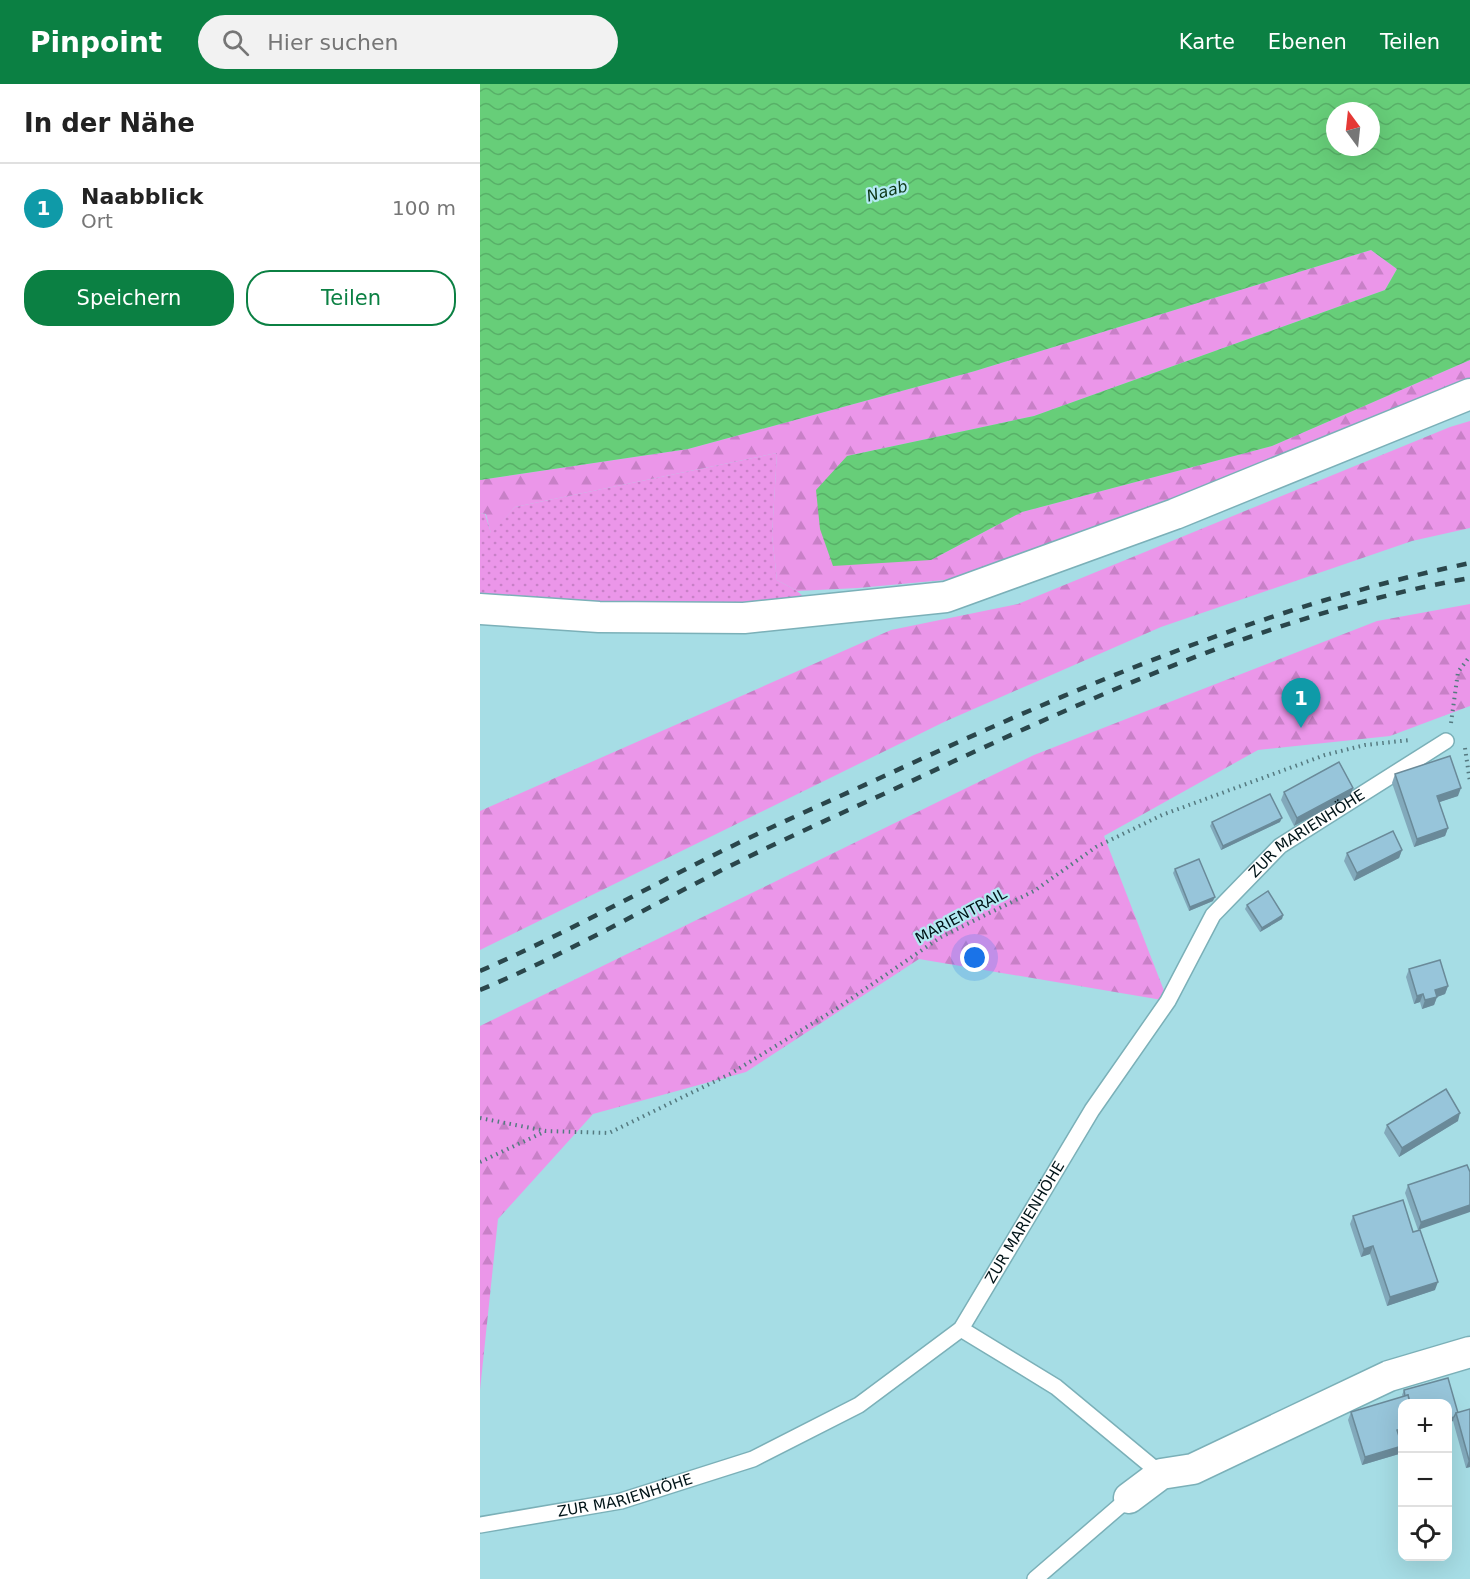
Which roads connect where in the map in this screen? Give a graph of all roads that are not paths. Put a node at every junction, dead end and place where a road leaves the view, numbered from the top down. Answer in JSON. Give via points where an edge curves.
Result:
{"nodes":[{"id":1,"x":1470,"y":394,"type":"edge"},
{"id":2,"x":480,"y":609,"type":"edge"},
{"id":3,"x":1446,"y":741,"type":"road end"},
{"id":4,"x":961,"y":1329,"type":"junction"},
{"id":5,"x":1470,"y":1352,"type":"edge"},
{"id":6,"x":1161,"y":1474,"type":"junction"},
{"id":7,"x":1129,"y":1498,"type":"joint"},
{"id":8,"x":480,"y":1525,"type":"edge"},
{"id":9,"x":1035,"y":1579,"type":"edge"}],
"edges":[{"from":1,"to":2,"type":"street","via":[[1175,514],[946,597],[744,618],[598,617]]},
{"from":3,"to":4,"type":"lane","name":"ZUR MARIENHÖHE","via":[[1280,846],[1213,915],[1168,1001],[1092,1110]]},
{"from":4,"to":6,"type":"lane","via":[[1056,1387]]},
{"from":4,"to":8,"type":"lane","name":"ZUR MARIENHÖHE","via":[[859,1405],[753,1459],[621,1501]]},
{"from":5,"to":6,"type":"street","via":[[1389,1376],[1193,1469]]},
{"from":6,"to":7,"type":"street"},
{"from":7,"to":9,"type":"lane"}]}
